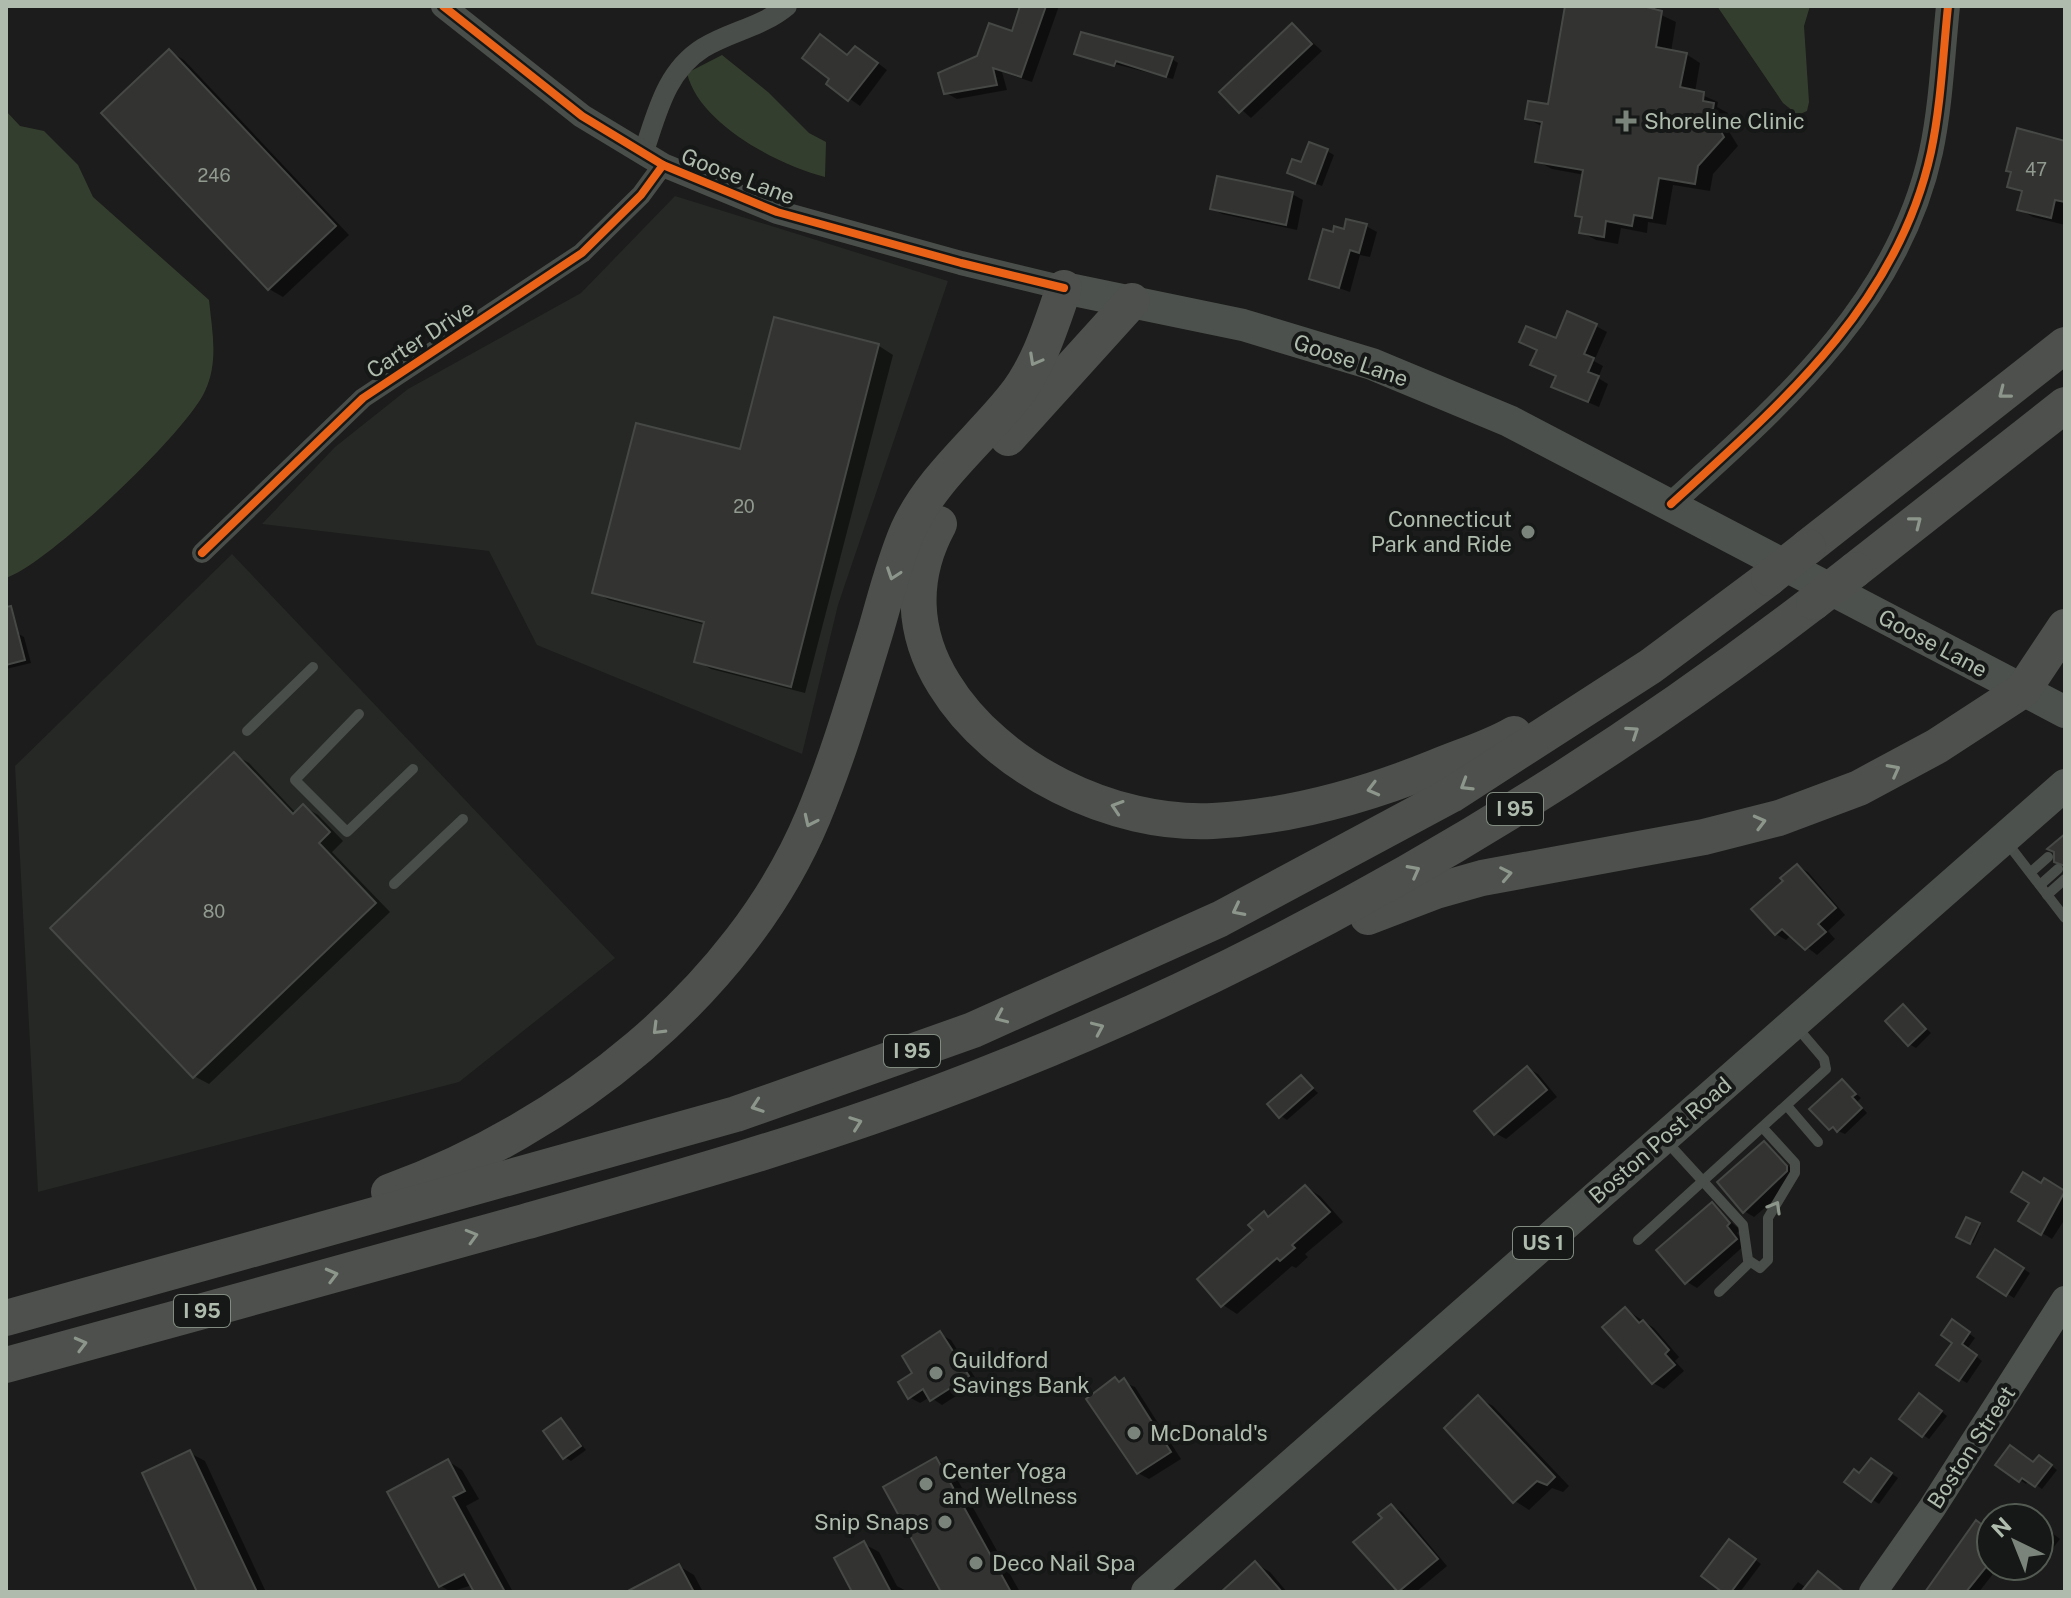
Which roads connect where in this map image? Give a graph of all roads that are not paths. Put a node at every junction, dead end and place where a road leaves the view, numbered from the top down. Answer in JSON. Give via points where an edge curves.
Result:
{"nodes":[{"id":1,"x":443,"y":6,"type":"edge"},
{"id":2,"x":787,"y":6,"type":"edge"},
{"id":3,"x":1948,"y":6,"type":"edge"},
{"id":4,"x":653,"y":160,"type":"junction"},
{"id":5,"x":1064,"y":288,"type":"junction"},
{"id":6,"x":1132,"y":301,"type":"junction"},
{"id":7,"x":2065,"y":345,"type":"edge"},
{"id":8,"x":2065,"y":405,"type":"edge"},
{"id":9,"x":1671,"y":504,"type":"junction"},
{"id":10,"x":202,"y":553,"type":"dead end"},
{"id":11,"x":1740,"y":601,"type":"junction"},
{"id":12,"x":2065,"y":627,"type":"edge"},
{"id":13,"x":313,"y":667,"type":"dead end"},
{"id":14,"x":2023,"y":690,"type":"junction"},
{"id":15,"x":2065,"y":712,"type":"edge"},
{"id":16,"x":359,"y":714,"type":"dead end"},
{"id":17,"x":247,"y":731,"type":"dead end"},
{"id":18,"x":413,"y":769,"type":"dead end"},
{"id":19,"x":2065,"y":785,"type":"edge"},
{"id":20,"x":463,"y":819,"type":"dead end"},
{"id":21,"x":2004,"y":839,"type":"junction"},
{"id":22,"x":2048,"y":857,"type":"dead end"},
{"id":23,"x":2058,"y":869,"type":"dead end"},
{"id":24,"x":2031,"y":872,"type":"junction"},
{"id":25,"x":2065,"y":879,"type":"edge"},
{"id":26,"x":394,"y":884,"type":"dead end"},
{"id":27,"x":2040,"y":885,"type":"junction"},
{"id":28,"x":2047,"y":895,"type":"junction"},
{"id":29,"x":2065,"y":918,"type":"edge"},
{"id":30,"x":1195,"y":984,"type":"junction"},
{"id":31,"x":1793,"y":1024,"type":"junction"},
{"id":32,"x":1788,"y":1107,"type":"junction"},
{"id":33,"x":1763,"y":1128,"type":"junction"},
{"id":34,"x":1663,"y":1138,"type":"junction"},
{"id":35,"x":1818,"y":1142,"type":"dead end"},
{"id":36,"x":1702,"y":1182,"type":"junction"},
{"id":37,"x":1638,"y":1240,"type":"dead end"},
{"id":38,"x":1750,"y":1262,"type":"junction"},
{"id":39,"x":144,"y":1281,"type":"junction"},
{"id":40,"x":1719,"y":1292,"type":"dead end"},
{"id":41,"x":2065,"y":1300,"type":"edge"},
{"id":42,"x":6,"y":1318,"type":"edge"},
{"id":43,"x":6,"y":1365,"type":"edge"},
{"id":44,"x":1147,"y":1592,"type":"edge"},
{"id":45,"x":1873,"y":1592,"type":"edge"}],
"edges":[{"from":1,"to":4,"type":"street","name":"Goose Lane","via":[[582,116]]},
{"from":2,"to":4,"type":"street","name":"Carter Drive","via":[[772,19],[703,48],[673,74]]},
{"from":3,"to":9,"type":"street","via":[[1931,151],[1881,277],[1816,367]]},
{"from":4,"to":5,"type":"street","name":"Goose Lane","via":[[777,212]]},
{"from":4,"to":10,"type":"street","name":"Carter Drive","via":[[641,195],[582,253],[363,398]]},
{"from":5,"to":6,"type":"main road","name":"Goose Lane"},
{"from":5,"to":39,"type":"highway","one_way":true,"via":[[1045,342],[1016,395],[942,479],[909,528],[812,820],[770,895],[715,971],[592,1086],[515,1136],[403,1187]]},
{"from":6,"to":9,"type":"main road","name":"Goose Lane","via":[[1243,325],[1372,364],[1509,421]]},
{"from":11,"to":6,"type":"highway","one_way":true,"via":[[1509,737],[1397,783],[1300,808],[1211,821],[1140,813],[1070,792],[1007,755],[962,713],[929,660],[916,609],[924,552],[951,501]]},
{"from":7,"to":11,"type":"highway","number":"I 95","one_way":true,"bridge":true},
{"from":30,"to":8,"type":"highway","number":"I 95","one_way":true,"bridge":true,"via":[[1440,856],[1574,772],[1714,677]]},
{"from":9,"to":14,"type":"main road","name":"Goose Lane"},
{"from":11,"to":39,"type":"highway","number":"I 95","one_way":true,"via":[[1548,734],[1340,857],[1220,919],[973,1030],[736,1114]]},
{"from":12,"to":14,"type":"highway"},
{"from":13,"to":17,"type":"lane"},
{"from":14,"to":15,"type":"main road","name":"Goose Lane"},
{"from":30,"to":14,"type":"highway","one_way":true,"via":[[1436,891],[1704,837],[1823,803],[1899,768]]},
{"from":16,"to":18,"type":"lane","via":[[295,780],[347,832]]},
{"from":19,"to":21,"type":"main road","name":"Boston Post Road","number":"US 1"},
{"from":20,"to":26,"type":"lane"},
{"from":21,"to":24,"type":"lane"},
{"from":21,"to":31,"type":"main road","name":"Boston Post Road","number":"US 1"},
{"from":22,"to":24,"type":"lane"},
{"from":23,"to":27,"type":"lane"},
{"from":24,"to":27,"type":"lane"},
{"from":25,"to":28,"type":"lane"},
{"from":27,"to":28,"type":"lane"},
{"from":28,"to":29,"type":"lane"},
{"from":43,"to":30,"type":"highway","number":"I 95","one_way":true,"via":[[775,1151],[935,1094]]},
{"from":31,"to":32,"type":"lane","via":[[1824,1059],[1826,1069]]},
{"from":31,"to":34,"type":"main road","name":"Boston Post Road","number":"US 1"},
{"from":32,"to":33,"type":"lane"},
{"from":32,"to":35,"type":"lane"},
{"from":33,"to":36,"type":"lane"},
{"from":38,"to":33,"type":"lane","one_way":true,"via":[[1760,1268],[1768,1260],[1768,1218],[1795,1173],[1795,1163]]},
{"from":34,"to":36,"type":"lane"},
{"from":34,"to":44,"type":"main road","name":"Boston Post Road","number":"US 1"},
{"from":36,"to":37,"type":"lane"},
{"from":36,"to":38,"type":"lane","via":[[1743,1225]]},
{"from":38,"to":40,"type":"lane"},
{"from":39,"to":42,"type":"highway","number":"I 95"},
{"from":41,"to":45,"type":"main road","name":"Boston Street"}]}
